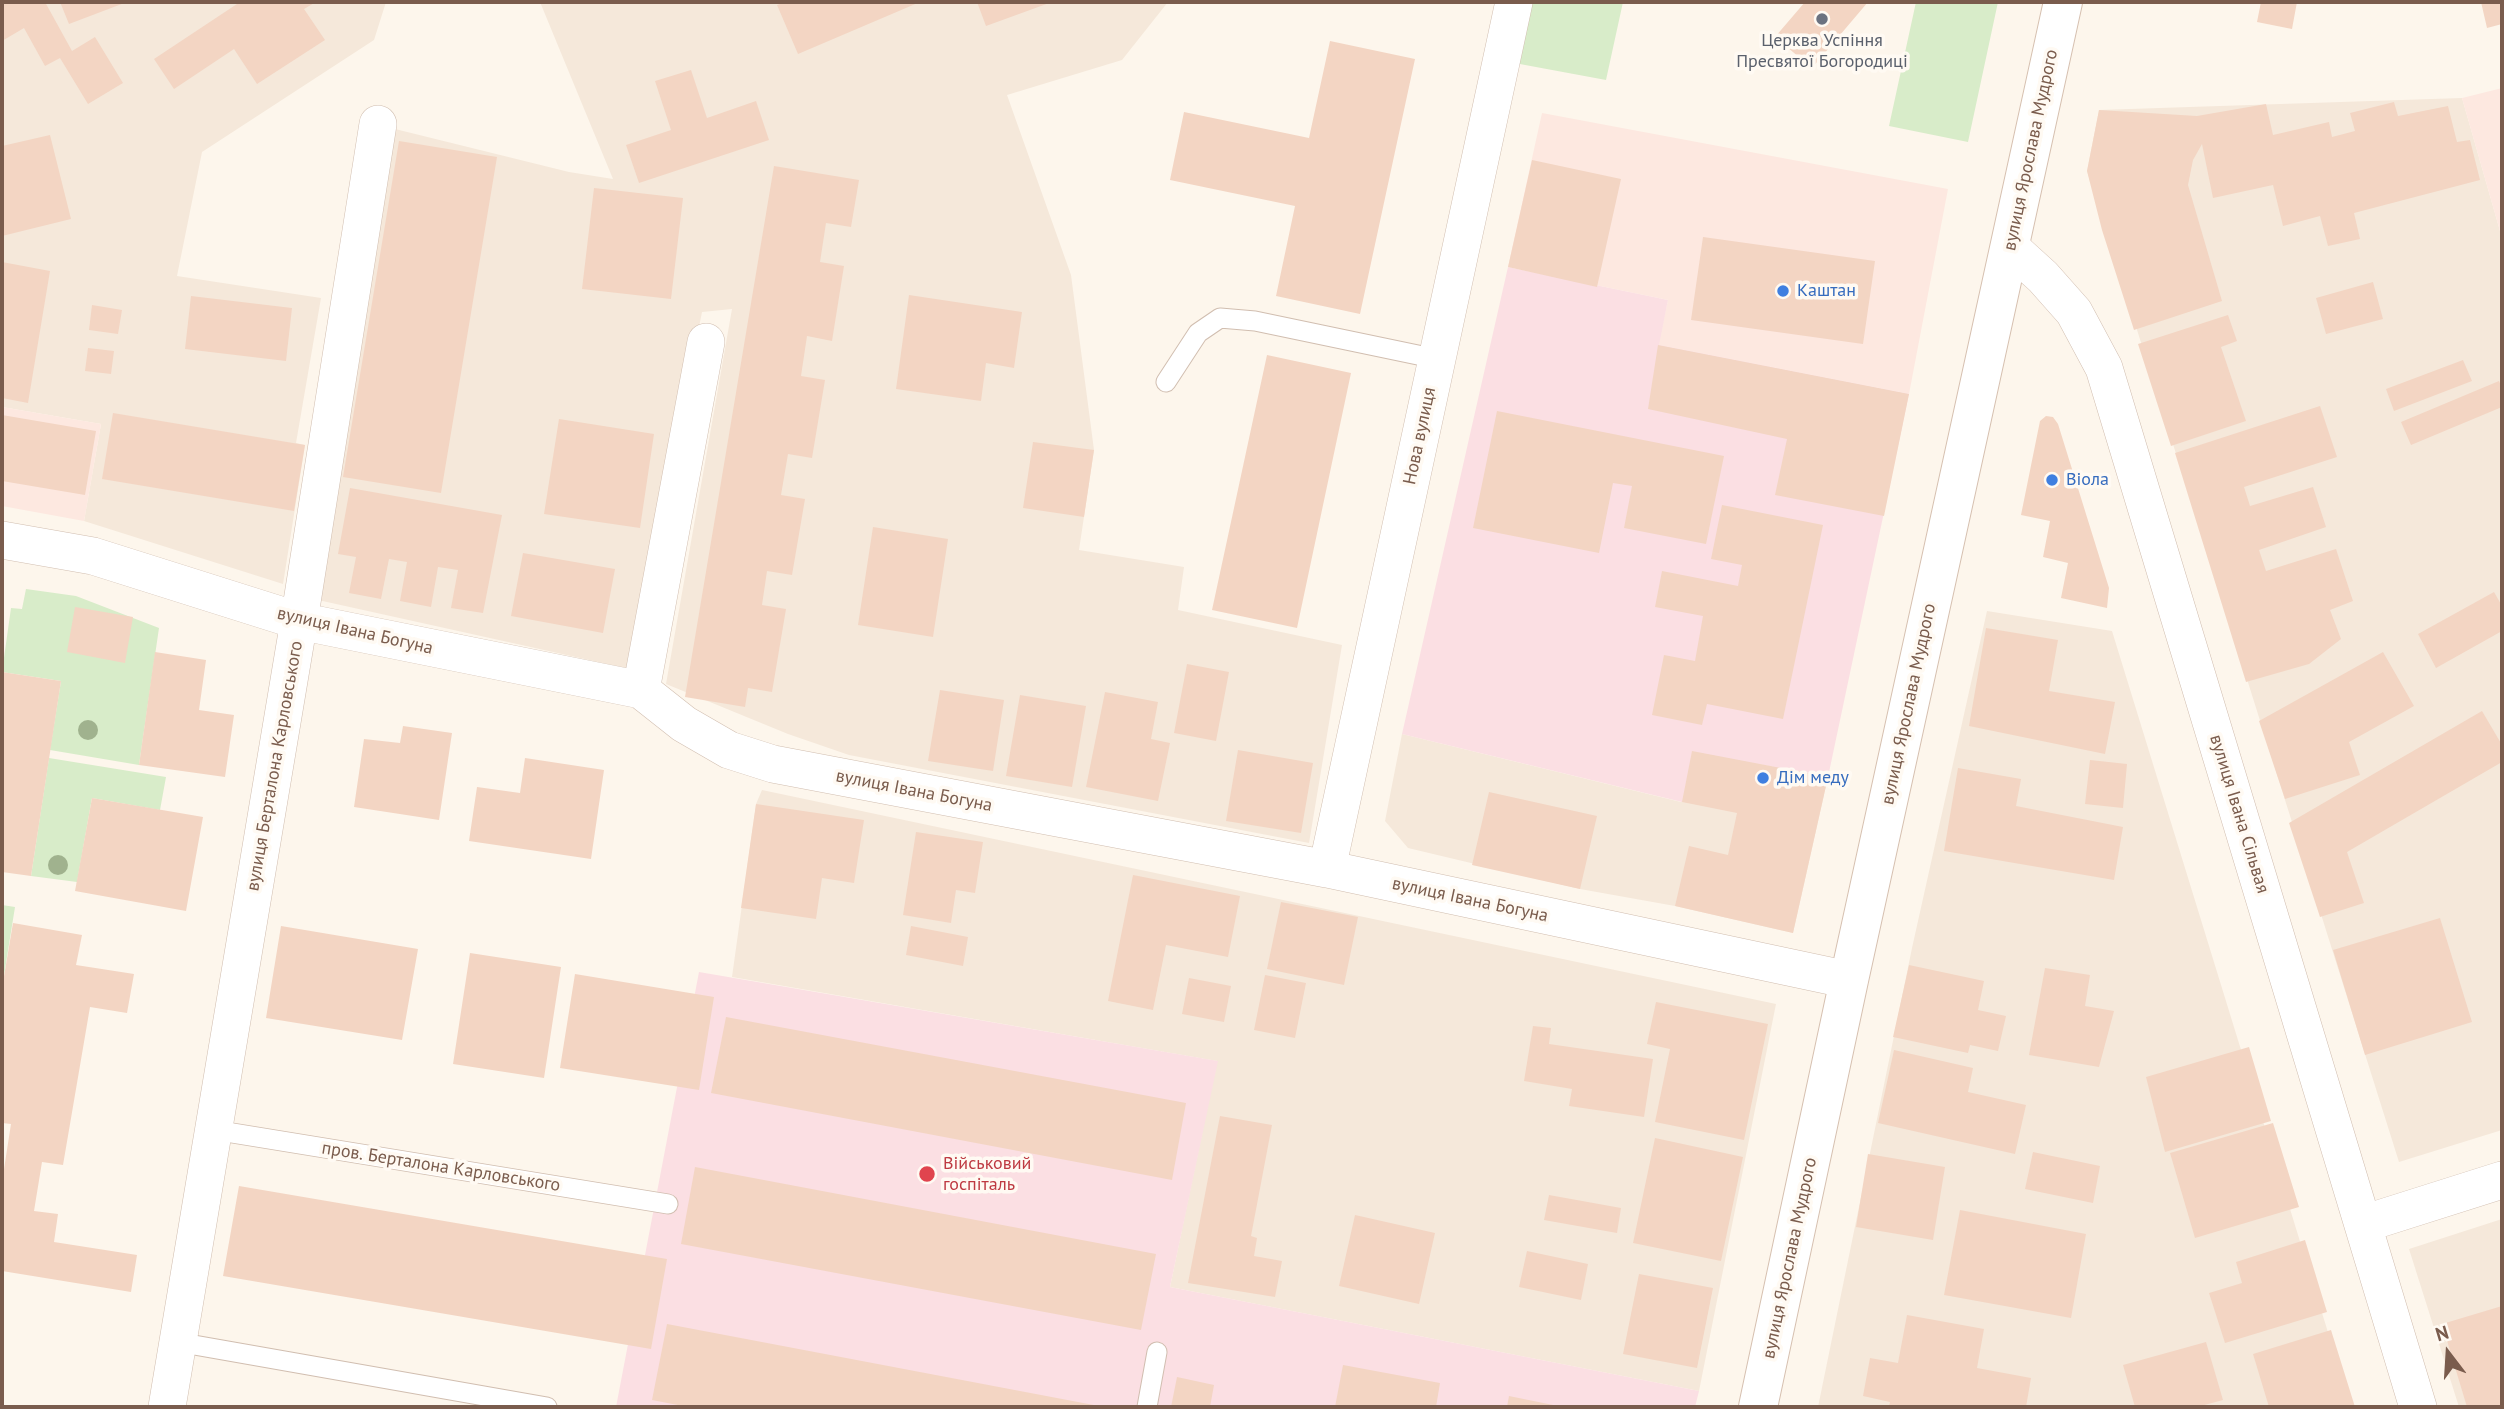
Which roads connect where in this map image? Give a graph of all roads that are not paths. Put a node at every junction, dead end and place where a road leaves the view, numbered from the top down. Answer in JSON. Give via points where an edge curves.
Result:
{"nodes":[{"id":1,"x":1514,"y":2,"type":"edge"},
{"id":2,"x":2063,"y":2,"type":"edge"},
{"id":3,"x":378,"y":124,"type":"dead end"},
{"id":4,"x":2010,"y":247,"type":"junction"},
{"id":5,"x":706,"y":342,"type":"dead end"},
{"id":6,"x":1437,"y":359,"type":"junction"},
{"id":7,"x":1166,"y":382,"type":"dead end"},
{"id":8,"x":2,"y":540,"type":"edge"},
{"id":9,"x":299,"y":621,"type":"junction"},
{"id":10,"x":640,"y":690,"type":"junction"},
{"id":11,"x":1327,"y":869,"type":"junction"},
{"id":12,"x":1849,"y":980,"type":"junction"},
{"id":13,"x":214,"y":1130,"type":"junction"},
{"id":14,"x":2502,"y":1180,"type":"edge"},
{"id":15,"x":668,"y":1204,"type":"dead end"},
{"id":16,"x":2363,"y":1224,"type":"junction"},
{"id":17,"x":177,"y":1342,"type":"junction"},
{"id":18,"x":1157,"y":1352,"type":"dead end"},
{"id":19,"x":167,"y":1407,"type":"edge"},
{"id":20,"x":547,"y":1407,"type":"edge"},
{"id":21,"x":1147,"y":1407,"type":"edge"},
{"id":22,"x":1758,"y":1407,"type":"edge"},
{"id":23,"x":2418,"y":1407,"type":"edge"}],
"edges":[{"from":1,"to":6,"type":"street","name":"Нова вулиця"},
{"from":2,"to":4,"type":"street","name":"вулиця Ярослава Мудрого"},
{"from":3,"to":9,"type":"street","name":"вулиця Берталона Карловського"},
{"from":4,"to":12,"type":"street","name":"вулиця Ярослава Мудрого"},
{"from":4,"to":16,"type":"street","name":"вулиця Івана Сільвая","via":[[2074,312],[2104,368]]},
{"from":5,"to":10,"type":"street"},
{"from":6,"to":7,"type":"lane","via":[[1255,321],[1220,318],[1198,333]]},
{"from":6,"to":11,"type":"street","name":"Нова вулиця"},
{"from":8,"to":9,"type":"street","name":"вулиця Івана Богуна","via":[[93,556]]},
{"from":9,"to":10,"type":"street","name":"вулиця Івана Богуна"},
{"from":9,"to":13,"type":"street","name":"вулиця Берталона Карловського"},
{"from":10,"to":11,"type":"street","name":"вулиця Івана Богуна","via":[[684,724],[729,750],[773,764]]},
{"from":11,"to":12,"type":"street","name":"вулиця Івана Богуна"},
{"from":12,"to":22,"type":"street","name":"вулиця Ярослава Мудрого"},
{"from":13,"to":15,"type":"lane","name":"пров. Берталона Карловського"},
{"from":13,"to":17,"type":"street","name":"вулиця Берталона Карловського"},
{"from":14,"to":16,"type":"street"},
{"from":16,"to":23,"type":"street","name":"вулиця Івана Сільвая"},
{"from":17,"to":19,"type":"street","name":"вулиця Берталона Карловського"},
{"from":17,"to":20,"type":"lane"},
{"from":18,"to":21,"type":"lane"}]}
